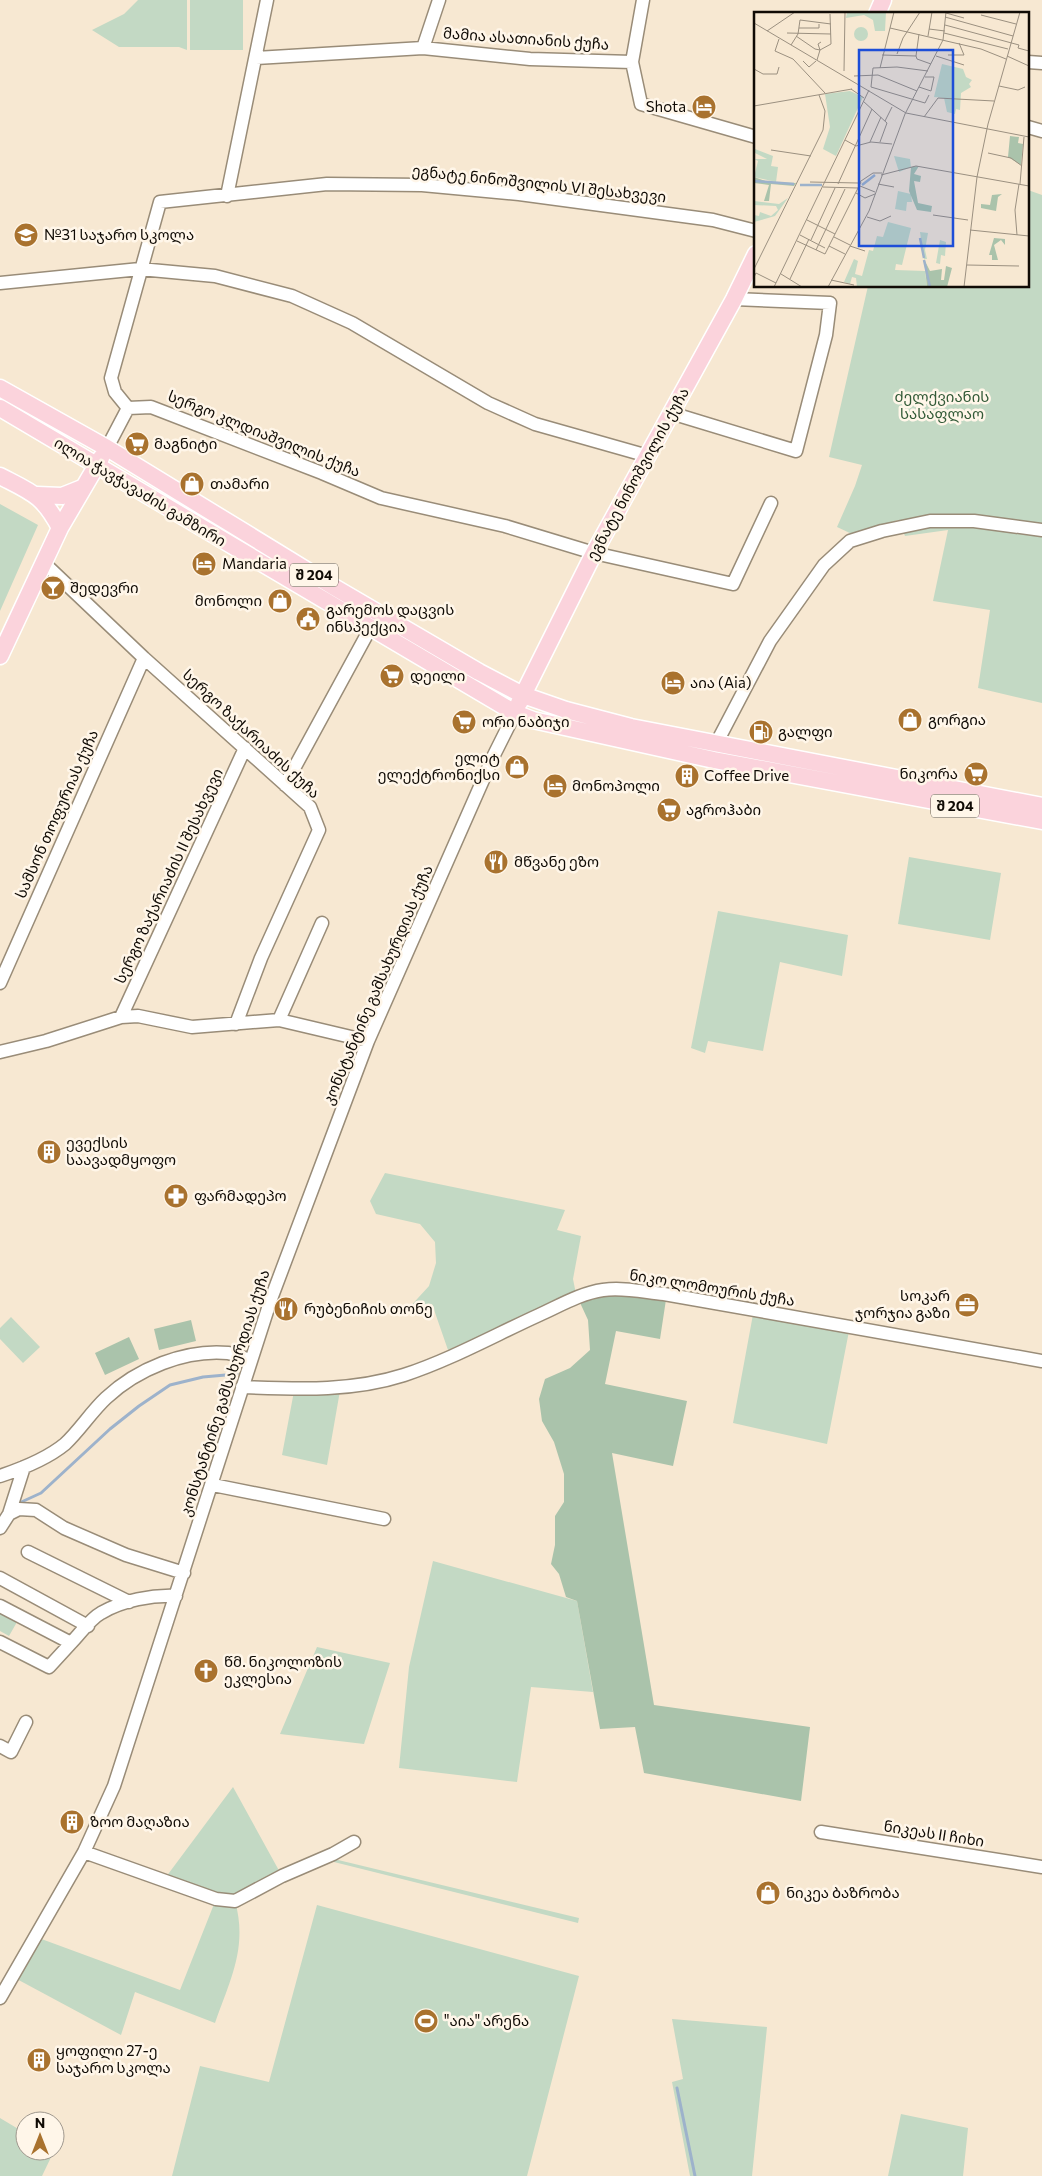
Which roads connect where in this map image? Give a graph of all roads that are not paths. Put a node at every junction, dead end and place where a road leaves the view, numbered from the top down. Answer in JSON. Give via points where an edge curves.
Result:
{"nodes":[{"id":1,"x":267,"y":0,"type":"edge"},
{"id":2,"x":439,"y":0,"type":"edge"},
{"id":3,"x":643,"y":0,"type":"edge"},
{"id":4,"x":883,"y":0,"type":"edge"},
{"id":5,"x":877,"y":12,"type":"edge"},
{"id":6,"x":423,"y":48,"type":"junction"},
{"id":7,"x":256,"y":58,"type":"junction"},
{"id":8,"x":632,"y":62,"type":"junction"},
{"id":9,"x":754,"y":136,"type":"edge"},
{"id":10,"x":227,"y":196,"type":"junction"},
{"id":11,"x":754,"y":230,"type":"edge"},
{"id":12,"x":754,"y":258,"type":"edge"},
{"id":13,"x":140,"y":269,"type":"junction"},
{"id":14,"x":0,"y":283,"type":"edge"},
{"id":15,"x":734,"y":299,"type":"junction"},
{"id":16,"x":0,"y":388,"type":"edge"},
{"id":17,"x":0,"y":408,"type":"edge"},
{"id":18,"x":128,"y":408,"type":"junction"},
{"id":19,"x":671,"y":413,"type":"junction"},
{"id":20,"x":108,"y":448,"type":"junction"},
{"id":21,"x":648,"y":456,"type":"junction"},
{"id":22,"x":95,"y":466,"type":"junction"},
{"id":23,"x":0,"y":476,"type":"edge"},
{"id":24,"x":82,"y":488,"type":"junction"},
{"id":25,"x":37,"y":495,"type":"junction"},
{"id":26,"x":771,"y":503,"type":"dead end"},
{"id":27,"x":60,"y":528,"type":"junction"},
{"id":28,"x":1042,"y":530,"type":"edge"},
{"id":29,"x":594,"y":553,"type":"junction"},
{"id":30,"x":44,"y":563,"type":"junction"},
{"id":31,"x":371,"y":627,"type":"junction"},
{"id":32,"x":0,"y":656,"type":"edge"},
{"id":33,"x":144,"y":658,"type":"junction"},
{"id":34,"x":523,"y":696,"type":"junction"},
{"id":35,"x":515,"y":713,"type":"junction"},
{"id":36,"x":716,"y":744,"type":"junction"},
{"id":37,"x":245,"y":748,"type":"junction"},
{"id":38,"x":285,"y":785,"type":"junction"},
{"id":39,"x":1042,"y":806,"type":"edge"},
{"id":40,"x":1042,"y":821,"type":"edge"},
{"id":41,"x":322,"y":923,"type":"dead end"},
{"id":42,"x":0,"y":983,"type":"edge"},
{"id":43,"x":121,"y":1017,"type":"junction"},
{"id":44,"x":279,"y":1020,"type":"junction"},
{"id":45,"x":236,"y":1024,"type":"junction"},
{"id":46,"x":368,"y":1041,"type":"junction"},
{"id":47,"x":0,"y":1052,"type":"edge"},
{"id":48,"x":250,"y":1360,"type":"junction"},
{"id":49,"x":1042,"y":1361,"type":"edge"},
{"id":50,"x":242,"y":1387,"type":"junction"},
{"id":51,"x":24,"y":1467,"type":"junction"},
{"id":52,"x":0,"y":1476,"type":"edge"},
{"id":53,"x":213,"y":1485,"type":"junction"},
{"id":54,"x":9,"y":1514,"type":"junction"},
{"id":55,"x":384,"y":1519,"type":"dead end"},
{"id":56,"x":0,"y":1528,"type":"edge"},
{"id":57,"x":28,"y":1552,"type":"dead end"},
{"id":58,"x":184,"y":1573,"type":"junction"},
{"id":59,"x":0,"y":1578,"type":"edge"},
{"id":60,"x":176,"y":1596,"type":"junction"},
{"id":61,"x":129,"y":1602,"type":"junction"},
{"id":62,"x":0,"y":1606,"type":"edge"},
{"id":63,"x":88,"y":1626,"type":"junction"},
{"id":64,"x":0,"y":1642,"type":"edge"},
{"id":65,"x":71,"y":1643,"type":"junction"},
{"id":66,"x":26,"y":1722,"type":"dead end"},
{"id":67,"x":0,"y":1746,"type":"edge"},
{"id":68,"x":820,"y":1832,"type":"dead end"},
{"id":69,"x":354,"y":1842,"type":"dead end"},
{"id":70,"x":84,"y":1852,"type":"junction"},
{"id":71,"x":1042,"y":1867,"type":"edge"},
{"id":72,"x":1,"y":1994,"type":"edge"}],
"edges":[{"from":1,"to":7,"type":"street"},
{"from":2,"to":6,"type":"street"},
{"from":3,"to":8,"type":"street"},
{"from":4,"to":5,"type":"main road"},
{"from":6,"to":7,"type":"street","name":"მამია ასათიანის ქუჩა"},
{"from":6,"to":8,"type":"street","name":"მამია ასათიანის ქუჩა","via":[[530,59]]},
{"from":7,"to":10,"type":"street"},
{"from":8,"to":9,"type":"street","via":[[641,104]]},
{"from":10,"to":11,"type":"street","name":"ეგნატე ნინოშვილის VI შესახვევი","via":[[327,184],[422,185],[519,194],[713,220]]},
{"from":10,"to":13,"type":"street","name":"ეგნატე ნინოშვილის VI შესახვევი","via":[[160,202]]},
{"from":12,"to":15,"type":"main road","name":"ეგნატე ნინოშვილის ქუჩა"},
{"from":13,"to":14,"type":"street"},
{"from":13,"to":18,"type":"street","via":[[111,378],[115,392]]},
{"from":13,"to":21,"type":"street","via":[[215,276],[292,296],[352,323],[488,403],[519,417]]},
{"from":15,"to":19,"type":"main road","name":"ეგნატე ნინოშვილის ქუჩა"},
{"from":15,"to":19,"type":"street","via":[[830,303],[826,335],[796,451]]},
{"from":16,"to":20,"type":"main road","name":"ილია ჭავჭავაძის გამზირი","number":"შ 204"},
{"from":17,"to":22,"type":"main road","name":"ილია ჭავჭავაძის გამზირი","number":"შ 204"},
{"from":18,"to":20,"type":"street"},
{"from":18,"to":29,"type":"street","name":"სერგო კლდიაშვილის ქუჩა","via":[[151,407],[381,498],[505,526]]},
{"from":19,"to":21,"type":"main road","name":"ეგნატე ნინოშვილის ქუჩა"},
{"from":20,"to":22,"type":"main road"},
{"from":20,"to":34,"type":"main road","name":"ილია ჭავჭავაძის გამზირი","number":"შ 204","via":[[334,587]]},
{"from":21,"to":29,"type":"main road","name":"ეგნატე ნინოშვილის ქუჩა"},
{"from":22,"to":24,"type":"main road"},
{"from":22,"to":31,"type":"main road","name":"ილია ჭავჭავაძის გამზირი","number":"შ 204"},
{"from":23,"to":25,"type":"main road"},
{"from":24,"to":25,"type":"main road","via":[[62,496]]},
{"from":24,"to":27,"type":"main road"},
{"from":25,"to":27,"type":"main road","via":[[52,512]]},
{"from":26,"to":29,"type":"street","name":"სერგო კლდიაშვილის ქუჩა","via":[[733,584]]},
{"from":27,"to":30,"type":"main road"},
{"from":28,"to":36,"type":"street","via":[[974,521],[930,521],[850,540],[824,565],[770,641]]},
{"from":29,"to":34,"type":"main road","name":"ეგნატე ნინოშვილის ქუჩა"},
{"from":30,"to":32,"type":"main road"},
{"from":30,"to":33,"type":"street","name":"სერგო ზაქარიაძის ქუჩა"},
{"from":31,"to":35,"type":"main road","name":"ილია ჭავჭავაძის გამზირი","number":"შ 204"},
{"from":31,"to":38,"type":"street"},
{"from":33,"to":37,"type":"street","name":"სერგო ზაქარიაძის ქუჩა"},
{"from":33,"to":42,"type":"street","name":"სამსონ თოფურიას ქუჩა"},
{"from":34,"to":35,"type":"main road","name":"ეგნატე ნინოშვილის ქუჩა"},
{"from":34,"to":36,"type":"main road","name":"ილია ჭავჭავაძის გამზირი","number":"შ 204","via":[[622,725]]},
{"from":35,"to":40,"type":"main road","name":"ილია ჭავჭავაძის გამზირი","number":"შ 204","via":[[540,722],[714,760]]},
{"from":35,"to":46,"type":"street","name":"კონსტანტინე გამსახურდიას ქუჩა"},
{"from":36,"to":39,"type":"main road","name":"ილია ჭავჭავაძის გამზირი","number":"შ 204"},
{"from":37,"to":38,"type":"street","name":"სერგო ზაქარიაძის ქუჩა"},
{"from":37,"to":43,"type":"street","name":"სერგო ზაქარიაძის II შესახვევი"},
{"from":38,"to":45,"type":"street","name":"სერგო ზაქარიაძის ქუჩა","via":[[310,807],[319,830],[261,958]]},
{"from":41,"to":44,"type":"street"},
{"from":43,"to":45,"type":"street","via":[[138,1016],[192,1027]]},
{"from":43,"to":47,"type":"street"},
{"from":44,"to":45,"type":"street"},
{"from":44,"to":46,"type":"street"},
{"from":46,"to":48,"type":"street","name":"კონსტანტინე გამსახურდიას ქუჩა"},
{"from":48,"to":50,"type":"street","name":"კონსტანტინე გამსახურდიას ქუჩა"},
{"from":48,"to":51,"type":"street","via":[[230,1353],[206,1353],[180,1356],[152,1368],[105,1398],[64,1444]]},
{"from":49,"to":50,"type":"street","name":"ნიკო ლომოურის ქუჩა","via":[[664,1294],[603,1290],[569,1301],[402,1376],[331,1389]]},
{"from":50,"to":53,"type":"street","name":"კონსტანტინე გამსახურდიას ქუჩა"},
{"from":51,"to":52,"type":"street"},
{"from":51,"to":54,"type":"street"},
{"from":53,"to":55,"type":"street"},
{"from":53,"to":58,"type":"street","name":"კონსტანტინე გამსახურდიას ქუჩა"},
{"from":54,"to":56,"type":"street"},
{"from":54,"to":58,"type":"street","via":[[19,1509],[36,1510],[64,1528],[126,1555]]},
{"from":57,"to":61,"type":"street"},
{"from":58,"to":60,"type":"street","name":"კონსტანტინე გამსახურდიას ქუჩა"},
{"from":59,"to":63,"type":"street"},
{"from":60,"to":61,"type":"street","via":[[157,1595]]},
{"from":60,"to":70,"type":"street","name":"კონსტანტინე გამსახურდიას ქუჩა","via":[[114,1786]]},
{"from":61,"to":63,"type":"street","via":[[100,1613]]},
{"from":62,"to":65,"type":"street"},
{"from":63,"to":65,"type":"street"},
{"from":64,"to":65,"type":"street","via":[[49,1667]]},
{"from":66,"to":67,"type":"street","via":[[12,1752]]},
{"from":68,"to":71,"type":"street","name":"ნიკეას II ჩიხი"},
{"from":69,"to":70,"type":"street","via":[[235,1901],[216,1899]]},
{"from":70,"to":72,"type":"street","name":"კონსტანტინე გამსახურდიას ქუჩა"}]}
